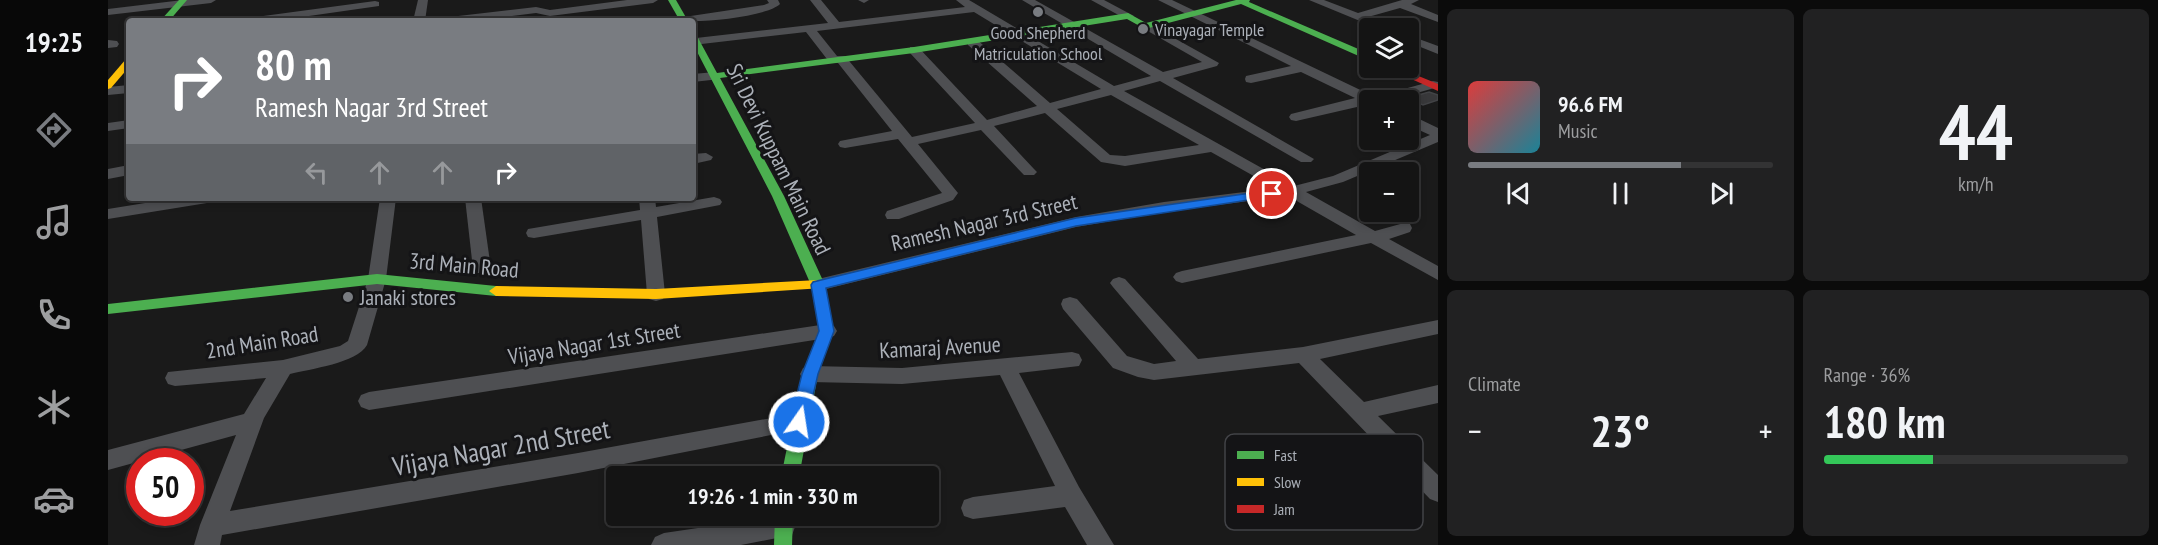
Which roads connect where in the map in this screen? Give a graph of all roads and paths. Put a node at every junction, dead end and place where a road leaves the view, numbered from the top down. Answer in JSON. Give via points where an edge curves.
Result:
{"nodes":[{"id":1,"x":211,"y":0,"type":"edge"},
{"id":2,"x":423,"y":0,"type":"edge"},
{"id":3,"x":653,"y":0,"type":"edge"},
{"id":4,"x":672,"y":0,"type":"edge"},
{"id":5,"x":772,"y":0,"type":"edge"},
{"id":6,"x":814,"y":0,"type":"edge"},
{"id":7,"x":961,"y":0,"type":"edge"},
{"id":8,"x":1027,"y":0,"type":"edge"},
{"id":9,"x":1096,"y":0,"type":"edge"},
{"id":10,"x":1163,"y":0,"type":"edge"},
{"id":11,"x":1242,"y":0,"type":"edge"},
{"id":12,"x":1314,"y":0,"type":"edge"},
{"id":13,"x":1414,"y":0,"type":"edge"},
{"id":14,"x":181,"y":2,"type":"edge"},
{"id":15,"x":375,"y":4,"type":"dead end"},
{"id":16,"x":1401,"y":4,"type":"junction"},
{"id":17,"x":608,"y":6,"type":"junction"},
{"id":18,"x":974,"y":9,"type":"junction"},
{"id":19,"x":108,"y":12,"type":"edge"},
{"id":20,"x":1191,"y":14,"type":"junction"},
{"id":21,"x":1128,"y":16,"type":"junction"},
{"id":22,"x":1357,"y":17,"type":"joint"},
{"id":23,"x":167,"y":18,"type":"edge"},
{"id":24,"x":271,"y":18,"type":"edge"},
{"id":25,"x":420,"y":18,"type":"edge"},
{"id":26,"x":467,"y":18,"type":"edge"},
{"id":27,"x":611,"y":18,"type":"edge"},
{"id":28,"x":682,"y":18,"type":"edge"},
{"id":29,"x":696,"y":19,"type":"edge"},
{"id":30,"x":1438,"y":19,"type":"edge"},
{"id":31,"x":837,"y":26,"type":"junction"},
{"id":32,"x":1073,"y":26,"type":"junction"},
{"id":33,"x":1145,"y":26,"type":"junction"},
{"id":34,"x":810,"y":29,"type":"junction"},
{"id":35,"x":1017,"y":35,"type":"junction"},
{"id":36,"x":696,"y":39,"type":"edge"},
{"id":37,"x":696,"y":41,"type":"edge"},
{"id":38,"x":972,"y":42,"type":"junction"},
{"id":39,"x":1419,"y":42,"type":"edge"},
{"id":40,"x":823,"y":46,"type":"junction"},
{"id":41,"x":805,"y":48,"type":"dead end"},
{"id":42,"x":914,"y":50,"type":"junction"},
{"id":43,"x":1438,"y":50,"type":"edge"},
{"id":44,"x":1359,"y":52,"type":"edge"},
{"id":45,"x":837,"y":60,"type":"junction"},
{"id":46,"x":123,"y":66,"type":"edge"},
{"id":47,"x":1301,"y":68,"type":"junction"},
{"id":48,"x":715,"y":76,"type":"junction"},
{"id":49,"x":1163,"y":77,"type":"junction"},
{"id":50,"x":696,"y":78,"type":"edge"},
{"id":51,"x":1416,"y":78,"type":"edge"},
{"id":52,"x":1251,"y":79,"type":"dead end"},
{"id":53,"x":108,"y":86,"type":"edge"},
{"id":54,"x":1436,"y":86,"type":"edge"},
{"id":55,"x":126,"y":89,"type":"edge"},
{"id":56,"x":1418,"y":90,"type":"edge"},
{"id":57,"x":108,"y":91,"type":"edge"},
{"id":58,"x":1114,"y":91,"type":"junction"},
{"id":59,"x":1359,"y":94,"type":"edge"},
{"id":60,"x":1359,"y":103,"type":"edge"},
{"id":61,"x":1044,"y":107,"type":"junction"},
{"id":62,"x":1296,"y":117,"type":"dead end"},
{"id":63,"x":126,"y":124,"type":"edge"},
{"id":64,"x":982,"y":125,"type":"junction"},
{"id":65,"x":1419,"y":126,"type":"edge"},
{"id":66,"x":108,"y":127,"type":"edge"},
{"id":67,"x":1438,"y":135,"type":"edge"},
{"id":68,"x":904,"y":138,"type":"junction"},
{"id":69,"x":845,"y":144,"type":"dead end"},
{"id":70,"x":1216,"y":147,"type":"junction"},
{"id":71,"x":1306,"y":159,"type":"dead end"},
{"id":72,"x":126,"y":171,"type":"edge"},
{"id":73,"x":1029,"y":172,"type":"dead end"},
{"id":74,"x":108,"y":174,"type":"edge"},
{"id":75,"x":1293,"y":191,"type":"junction"},
{"id":76,"x":188,"y":201,"type":"edge"},
{"id":77,"x":388,"y":201,"type":"edge"},
{"id":78,"x":473,"y":201,"type":"edge"},
{"id":79,"x":714,"y":202,"type":"dead end"},
{"id":80,"x":648,"y":206,"type":"edge"},
{"id":81,"x":108,"y":214,"type":"edge"},
{"id":82,"x":893,"y":215,"type":"dead end"},
{"id":83,"x":1404,"y":228,"type":"dead end"},
{"id":84,"x":534,"y":232,"type":"dead end"},
{"id":85,"x":1375,"y":237,"type":"junction"},
{"id":86,"x":482,"y":269,"type":"dead end"},
{"id":87,"x":1438,"y":274,"type":"edge"},
{"id":88,"x":1182,"y":277,"type":"dead end"},
{"id":89,"x":377,"y":279,"type":"junction"},
{"id":90,"x":1119,"y":283,"type":"dead end"},
{"id":91,"x":818,"y":285,"type":"junction"},
{"id":92,"x":656,"y":294,"type":"junction"},
{"id":93,"x":1070,"y":304,"type":"dead end"},
{"id":94,"x":108,"y":309,"type":"edge"},
{"id":95,"x":1438,"y":327,"type":"edge"},
{"id":96,"x":827,"y":331,"type":"junction"},
{"id":97,"x":1303,"y":356,"type":"junction"},
{"id":98,"x":1072,"y":360,"type":"dead end"},
{"id":99,"x":1006,"y":367,"type":"junction"},
{"id":100,"x":283,"y":368,"type":"junction"},
{"id":101,"x":1194,"y":368,"type":"junction"},
{"id":102,"x":810,"y":374,"type":"junction"},
{"id":103,"x":175,"y":378,"type":"dead end"},
{"id":104,"x":1438,"y":394,"type":"edge"},
{"id":105,"x":369,"y":401,"type":"dead end"},
{"id":106,"x":1359,"y":412,"type":"junction"},
{"id":107,"x":252,"y":421,"type":"junction"},
{"id":108,"x":799,"y":422,"type":"junction"},
{"id":109,"x":1381,"y":434,"type":"edge"},
{"id":110,"x":108,"y":460,"type":"edge"},
{"id":111,"x":792,"y":466,"type":"edge"},
{"id":112,"x":1423,"y":475,"type":"edge"},
{"id":113,"x":1438,"y":490,"type":"edge"},
{"id":114,"x":1071,"y":495,"type":"junction"},
{"id":115,"x":974,"y":508,"type":"dead end"},
{"id":116,"x":783,"y":529,"type":"edge"},
{"id":117,"x":209,"y":535,"type":"edge"},
{"id":118,"x":664,"y":545,"type":"edge"},
{"id":119,"x":1101,"y":545,"type":"edge"}],
"edges":[{"from":1,"to":14,"type":"street"},
{"from":2,"to":25,"type":"street"},
{"from":3,"to":17,"type":"street"},
{"from":4,"to":28,"type":"street"},
{"from":5,"to":29,"type":"street","via":[[775,4],[767,8]]},
{"from":6,"to":31,"type":"street"},
{"from":7,"to":18,"type":"street"},
{"from":8,"to":32,"type":"street"},
{"from":9,"to":21,"type":"street"},
{"from":10,"to":20,"type":"street"},
{"from":11,"to":20,"type":"street"},
{"from":11,"to":44,"type":"street"},
{"from":12,"to":22,"type":"street"},
{"from":13,"to":16,"type":"street"},
{"from":14,"to":19,"type":"street"},
{"from":14,"to":23,"type":"street"},
{"from":15,"to":24,"type":"street"},
{"from":16,"to":22,"type":"street"},
{"from":16,"to":30,"type":"street"},
{"from":17,"to":26,"type":"street"},
{"from":17,"to":27,"type":"street"},
{"from":18,"to":31,"type":"street"},
{"from":18,"to":35,"type":"street"},
{"from":20,"to":33,"type":"street"},
{"from":20,"to":47,"type":"street"},
{"from":21,"to":32,"type":"street"},
{"from":21,"to":33,"type":"street"},
{"from":31,"to":34,"type":"street"},
{"from":32,"to":35,"type":"street"},
{"from":32,"to":49,"type":"street"},
{"from":33,"to":49,"type":"street","via":[[1213,63]]},
{"from":34,"to":36,"type":"street"},
{"from":34,"to":40,"type":"street"},
{"from":35,"to":38,"type":"street"},
{"from":35,"to":58,"type":"street"},
{"from":37,"to":48,"type":"street","name":"Sri Devi Kuppam Main Road"},
{"from":38,"to":42,"type":"street"},
{"from":38,"to":61,"type":"street"},
{"from":39,"to":43,"type":"street"},
{"from":40,"to":41,"type":"street"},
{"from":40,"to":45,"type":"street"},
{"from":42,"to":45,"type":"street"},
{"from":42,"to":64,"type":"street"},
{"from":45,"to":48,"type":"street"},
{"from":45,"to":68,"type":"street"},
{"from":46,"to":53,"type":"street"},
{"from":47,"to":52,"type":"street"},
{"from":47,"to":59,"type":"street"},
{"from":48,"to":50,"type":"street"},
{"from":48,"to":91,"type":"street","name":"Sri Devi Kuppam Main Road","via":[[778,196]]},
{"from":49,"to":58,"type":"street"},
{"from":49,"to":71,"type":"street"},
{"from":51,"to":54,"type":"street"},
{"from":54,"to":56,"type":"street"},
{"from":55,"to":57,"type":"street"},
{"from":58,"to":61,"type":"street"},
{"from":58,"to":70,"type":"street"},
{"from":60,"to":62,"type":"street"},
{"from":61,"to":64,"type":"street"},
{"from":61,"to":70,"type":"street","via":[[1110,160]]},
{"from":63,"to":66,"type":"street"},
{"from":64,"to":68,"type":"street"},
{"from":64,"to":73,"type":"street"},
{"from":65,"to":67,"type":"street"},
{"from":67,"to":75,"type":"street","name":"Ramesh Nagar 3rd Street","via":[[1338,179]]},
{"from":68,"to":69,"type":"street"},
{"from":68,"to":82,"type":"street","via":[[950,195]]},
{"from":70,"to":75,"type":"street"},
{"from":72,"to":74,"type":"street"},
{"from":75,"to":85,"type":"street"},
{"from":75,"to":91,"type":"street","name":"Ramesh Nagar 3rd Street","via":[[1076,222]]},
{"from":76,"to":81,"type":"street"},
{"from":77,"to":89,"type":"street"},
{"from":78,"to":86,"type":"street"},
{"from":79,"to":80,"type":"street"},
{"from":80,"to":84,"type":"street"},
{"from":80,"to":92,"type":"street"},
{"from":83,"to":85,"type":"street"},
{"from":85,"to":87,"type":"street"},
{"from":85,"to":88,"type":"street"},
{"from":89,"to":92,"type":"street","name":"3rd Main Road","via":[[495,291]]},
{"from":89,"to":94,"type":"street","name":"3rd Main Road"},
{"from":89,"to":100,"type":"street","name":"2nd Main Road","via":[[357,345],[346,352]]},
{"from":90,"to":101,"type":"street"},
{"from":91,"to":92,"type":"street","name":"3rd Main Road"},
{"from":91,"to":96,"type":"street","name":"Sri Devi Kuppam Main Road"},
{"from":93,"to":101,"type":"street","via":[[1120,362],[1154,372]]},
{"from":95,"to":97,"type":"street"},
{"from":96,"to":102,"type":"street"},
{"from":96,"to":105,"type":"street","name":"Vijaya Nagar 1st Street"},
{"from":97,"to":101,"type":"street"},
{"from":97,"to":106,"type":"street"},
{"from":98,"to":99,"type":"street","name":"Kamaraj Avenue"},
{"from":99,"to":102,"type":"street","name":"Kamaraj Avenue","via":[[902,376]]},
{"from":99,"to":114,"type":"street"},
{"from":100,"to":103,"type":"street","name":"2nd Main Road"},
{"from":100,"to":107,"type":"street"},
{"from":102,"to":108,"type":"street"},
{"from":104,"to":106,"type":"street"},
{"from":106,"to":109,"type":"street"},
{"from":107,"to":110,"type":"street"},
{"from":107,"to":117,"type":"street"},
{"from":108,"to":111,"type":"street"},
{"from":108,"to":117,"type":"street","name":"Vijaya Nagar 2nd Street"},
{"from":112,"to":113,"type":"street"},
{"from":114,"to":115,"type":"street"},
{"from":114,"to":119,"type":"street"},
{"from":116,"to":118,"type":"street"}]}
